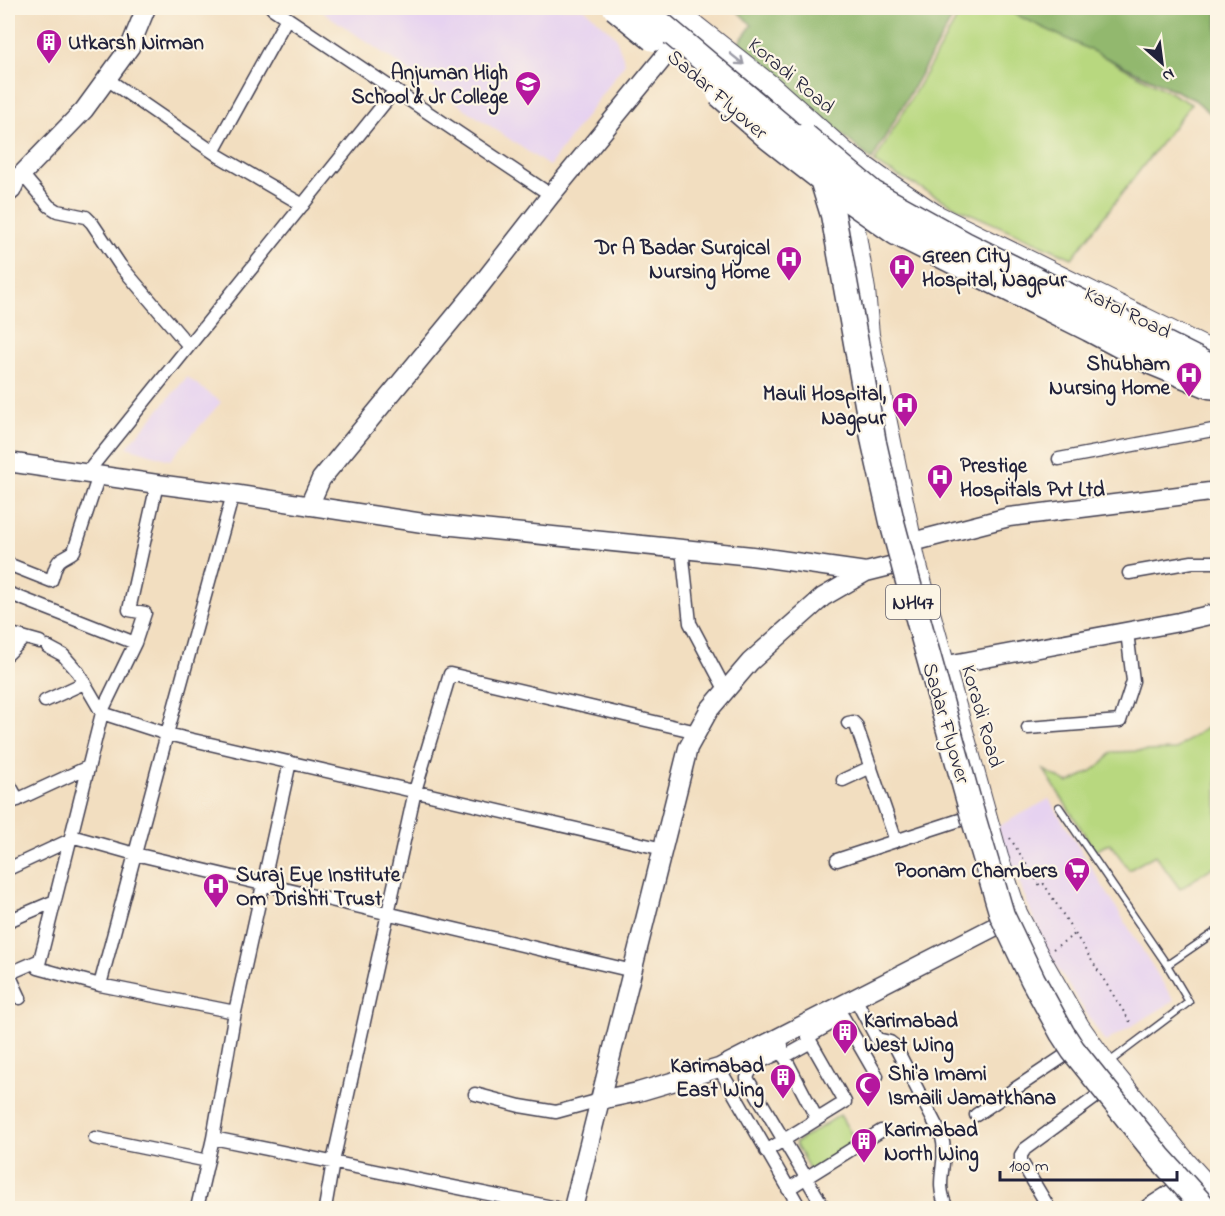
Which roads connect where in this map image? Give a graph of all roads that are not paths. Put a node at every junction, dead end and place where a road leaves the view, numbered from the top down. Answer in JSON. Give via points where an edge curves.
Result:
{"nodes":[{"id":1,"x":146,"y":8,"type":"edge"},
{"id":2,"x":272,"y":8,"type":"edge"},
{"id":3,"x":615,"y":8,"type":"edge"},
{"id":4,"x":624,"y":8,"type":"edge"},
{"id":5,"x":642,"y":8,"type":"edge"},
{"id":6,"x":655,"y":8,"type":"edge"},
{"id":7,"x":673,"y":8,"type":"edge"},
{"id":8,"x":287,"y":18,"type":"junction"},
{"id":9,"x":692,"y":23,"type":"junction"},
{"id":10,"x":672,"y":46,"type":"junction"},
{"id":11,"x":107,"y":79,"type":"junction"},
{"id":12,"x":395,"y":90,"type":"junction"},
{"id":13,"x":818,"y":137,"type":"junction"},
{"id":14,"x":213,"y":152,"type":"junction"},
{"id":15,"x":845,"y":152,"type":"junction"},
{"id":16,"x":824,"y":170,"type":"junction"},
{"id":17,"x":22,"y":174,"type":"junction"},
{"id":18,"x":881,"y":178,"type":"joint"},
{"id":19,"x":8,"y":186,"type":"edge"},
{"id":20,"x":854,"y":191,"type":"junction"},
{"id":21,"x":551,"y":195,"type":"junction"},
{"id":22,"x":8,"y":197,"type":"edge"},
{"id":23,"x":303,"y":205,"type":"junction"},
{"id":24,"x":901,"y":223,"type":"junction"},
{"id":25,"x":859,"y":252,"type":"junction"},
{"id":26,"x":189,"y":346,"type":"junction"},
{"id":27,"x":1218,"y":354,"type":"edge"},
{"id":28,"x":1218,"y":370,"type":"edge"},
{"id":29,"x":1218,"y":386,"type":"edge"},
{"id":30,"x":1218,"y":429,"type":"edge"},
{"id":31,"x":1059,"y":459,"type":"dead end"},
{"id":32,"x":8,"y":462,"type":"edge"},
{"id":33,"x":92,"y":475,"type":"junction"},
{"id":34,"x":157,"y":484,"type":"junction"},
{"id":35,"x":1218,"y":491,"type":"edge"},
{"id":36,"x":233,"y":494,"type":"junction"},
{"id":37,"x":309,"y":507,"type":"junction"},
{"id":38,"x":682,"y":549,"type":"junction"},
{"id":39,"x":913,"y":551,"type":"junction"},
{"id":40,"x":893,"y":555,"type":"junction"},
{"id":41,"x":1218,"y":562,"type":"edge"},
{"id":42,"x":8,"y":564,"type":"edge"},
{"id":43,"x":866,"y":572,"type":"junction"},
{"id":44,"x":1129,"y":573,"type":"dead end"},
{"id":45,"x":8,"y":593,"type":"edge"},
{"id":46,"x":1218,"y":613,"type":"edge"},
{"id":47,"x":1127,"y":632,"type":"junction"},
{"id":48,"x":8,"y":633,"type":"edge"},
{"id":49,"x":24,"y":638,"type":"junction"},
{"id":50,"x":135,"y":643,"type":"junction"},
{"id":51,"x":8,"y":654,"type":"edge"},
{"id":52,"x":934,"y":667,"type":"junction"},
{"id":53,"x":84,"y":682,"type":"junction"},
{"id":54,"x":726,"y":691,"type":"junction"},
{"id":55,"x":45,"y":701,"type":"dead end"},
{"id":56,"x":102,"y":713,"type":"junction"},
{"id":57,"x":848,"y":723,"type":"dead end"},
{"id":58,"x":1028,"y":728,"type":"dead end"},
{"id":59,"x":697,"y":732,"type":"junction"},
{"id":60,"x":168,"y":734,"type":"junction"},
{"id":61,"x":290,"y":762,"type":"junction"},
{"id":62,"x":88,"y":767,"type":"junction"},
{"id":63,"x":871,"y":768,"type":"junction"},
{"id":64,"x":843,"y":780,"type":"dead end"},
{"id":65,"x":8,"y":782,"type":"edge"},
{"id":66,"x":415,"y":791,"type":"junction"},
{"id":67,"x":13,"y":802,"type":"edge"},
{"id":68,"x":1059,"y":807,"type":"dead end"},
{"id":69,"x":969,"y":817,"type":"junction"},
{"id":70,"x":70,"y":838,"type":"junction"},
{"id":71,"x":896,"y":841,"type":"junction"},
{"id":72,"x":663,"y":849,"type":"junction"},
{"id":73,"x":135,"y":854,"type":"junction"},
{"id":74,"x":837,"y":860,"type":"dead end"},
{"id":75,"x":8,"y":869,"type":"edge"},
{"id":76,"x":263,"y":884,"type":"junction"},
{"id":77,"x":55,"y":901,"type":"junction"},
{"id":78,"x":388,"y":914,"type":"junction"},
{"id":79,"x":8,"y":921,"type":"edge"},
{"id":80,"x":1000,"y":924,"type":"junction"},
{"id":81,"x":1218,"y":930,"type":"edge"},
{"id":82,"x":40,"y":960,"type":"junction"},
{"id":83,"x":1167,"y":965,"type":"junction"},
{"id":84,"x":633,"y":971,"type":"junction"},
{"id":85,"x":8,"y":974,"type":"edge"},
{"id":86,"x":100,"y":985,"type":"junction"},
{"id":87,"x":20,"y":998,"type":"dead end"},
{"id":88,"x":855,"y":998,"type":"junction"},
{"id":89,"x":235,"y":1012,"type":"junction"},
{"id":90,"x":809,"y":1039,"type":"junction"},
{"id":91,"x":784,"y":1044,"type":"junction"},
{"id":92,"x":1067,"y":1054,"type":"junction"},
{"id":93,"x":1106,"y":1064,"type":"junction"},
{"id":94,"x":719,"y":1068,"type":"junction"},
{"id":95,"x":877,"y":1076,"type":"dead end"},
{"id":96,"x":475,"y":1094,"type":"dead end"},
{"id":97,"x":1100,"y":1094,"type":"junction"},
{"id":98,"x":600,"y":1100,"type":"junction"},
{"id":99,"x":976,"y":1115,"type":"dead end"},
{"id":100,"x":817,"y":1119,"type":"junction"},
{"id":101,"x":880,"y":1131,"type":"dead end"},
{"id":102,"x":95,"y":1138,"type":"dead end"},
{"id":103,"x":213,"y":1138,"type":"junction"},
{"id":104,"x":783,"y":1140,"type":"junction"},
{"id":105,"x":766,"y":1151,"type":"junction"},
{"id":106,"x":208,"y":1161,"type":"junction"},
{"id":107,"x":333,"y":1162,"type":"junction"},
{"id":108,"x":807,"y":1178,"type":"junction"},
{"id":109,"x":788,"y":1189,"type":"junction"},
{"id":110,"x":1201,"y":1202,"type":"edge"},
{"id":111,"x":197,"y":1209,"type":"edge"},
{"id":112,"x":325,"y":1209,"type":"edge"},
{"id":113,"x":557,"y":1209,"type":"edge"},
{"id":114,"x":573,"y":1209,"type":"edge"},
{"id":115,"x":800,"y":1209,"type":"edge"},
{"id":116,"x":824,"y":1209,"type":"edge"},
{"id":117,"x":947,"y":1209,"type":"edge"},
{"id":118,"x":1049,"y":1209,"type":"edge"},
{"id":119,"x":1149,"y":1209,"type":"edge"}],
"edges":[{"from":1,"to":11,"type":"street","via":[[130,47]]},
{"from":2,"to":8,"type":"street"},
{"from":3,"to":29,"type":"highway","name":"Sadar Flyover","bridge":true,"via":[[769,138],[896,233],[1153,363],[1209,386]]},
{"from":4,"to":10,"type":"main road","name":"Katol Road"},
{"from":5,"to":110,"type":"highway","name":"Sadar Flyover","number":"NH47","bridge":true,"via":[[808,150],[820,173],[833,215],[892,522],[1002,915],[1073,1050],[1159,1157]]},
{"from":6,"to":13,"type":"highway","name":"Sadar Flyover","bridge":true,"via":[[777,113]]},
{"from":7,"to":9,"type":"main road","name":"Koradi Road"},
{"from":8,"to":12,"type":"street"},
{"from":8,"to":14,"type":"street"},
{"from":9,"to":10,"type":"street"},
{"from":9,"to":13,"type":"main road","name":"Koradi Road","one_way":true,"via":[[769,84]]},
{"from":10,"to":16,"type":"main road","name":"Katol Road"},
{"from":10,"to":21,"type":"street"},
{"from":11,"to":14,"type":"street"},
{"from":11,"to":17,"type":"street","via":[[84,110]]},
{"from":12,"to":21,"type":"street"},
{"from":12,"to":23,"type":"street"},
{"from":13,"to":15,"type":"main road","name":"Koradi Road"},
{"from":13,"to":16,"type":"main road","name":"Koradi Road"},
{"from":13,"to":28,"type":"highway","name":"Sadar Flyover","bridge":true,"via":[[873,193],[965,244]]},
{"from":13,"to":110,"type":"highway","name":"Sadar Flyover","number":"NH47","bridge":true,"via":[[839,217],[895,512],[1005,905],[1071,1033]]},
{"from":14,"to":23,"type":"street"},
{"from":15,"to":18,"type":"main road","name":"Koradi Road"},
{"from":15,"to":20,"type":"main road","name":"Koradi Road"},
{"from":16,"to":20,"type":"main road","name":"Katol Road"},
{"from":16,"to":40,"type":"main road","name":"Koradi Road","number":"NH47","via":[[868,444]]},
{"from":17,"to":19,"type":"street"},
{"from":17,"to":22,"type":"street"},
{"from":17,"to":26,"type":"street","via":[[49,206],[86,217],[92,223],[120,265]]},
{"from":18,"to":27,"type":"main road","name":"Katol Road","via":[[936,215]]},
{"from":20,"to":24,"type":"main road","name":"Katol Road"},
{"from":20,"to":25,"type":"main road","name":"Koradi Road"},
{"from":21,"to":37,"type":"street","via":[[321,479]]},
{"from":23,"to":26,"type":"street"},
{"from":24,"to":25,"type":"main road","via":[[878,230],[867,238]]},
{"from":24,"to":29,"type":"main road","name":"Katol Road"},
{"from":25,"to":39,"type":"main road","name":"Koradi Road","via":[[869,335]]},
{"from":26,"to":33,"type":"street"},
{"from":30,"to":31,"type":"street"},
{"from":32,"to":33,"type":"street"},
{"from":33,"to":34,"type":"street"},
{"from":33,"to":42,"type":"street","via":[[74,551],[60,560],[51,581]]},
{"from":34,"to":36,"type":"street"},
{"from":34,"to":50,"type":"street","via":[[129,610],[145,613]]},
{"from":35,"to":39,"type":"street","via":[[1010,518]]},
{"from":36,"to":37,"type":"street"},
{"from":36,"to":60,"type":"street"},
{"from":37,"to":38,"type":"street","via":[[423,523]]},
{"from":38,"to":43,"type":"street"},
{"from":38,"to":54,"type":"street","via":[[690,623]]},
{"from":39,"to":40,"type":"street"},
{"from":39,"to":52,"type":"main road","name":"Koradi Road"},
{"from":40,"to":43,"type":"street"},
{"from":40,"to":52,"type":"main road","name":"Koradi Road","number":"NH47"},
{"from":41,"to":44,"type":"street","via":[[1192,562]]},
{"from":43,"to":54,"type":"street","via":[[823,597],[750,662]]},
{"from":45,"to":50,"type":"street"},
{"from":46,"to":47,"type":"street"},
{"from":47,"to":52,"type":"street"},
{"from":47,"to":58,"type":"street","via":[[1133,681],[1120,721]]},
{"from":48,"to":49,"type":"street"},
{"from":49,"to":51,"type":"street"},
{"from":49,"to":53,"type":"street","via":[[63,655]]},
{"from":50,"to":56,"type":"street"},
{"from":52,"to":69,"type":"main road","name":"Koradi Road","number":"NH47"},
{"from":52,"to":93,"type":"main road","name":"Koradi Road","via":[[1017,913],[1079,1026]]},
{"from":53,"to":55,"type":"street"},
{"from":53,"to":56,"type":"street"},
{"from":54,"to":59,"type":"street"},
{"from":56,"to":60,"type":"street"},
{"from":56,"to":62,"type":"street"},
{"from":57,"to":63,"type":"street","via":[[856,725]]},
{"from":59,"to":66,"type":"street","via":[[450,674]]},
{"from":59,"to":72,"type":"street","via":[[688,748]]},
{"from":60,"to":61,"type":"street"},
{"from":60,"to":73,"type":"street"},
{"from":61,"to":66,"type":"street"},
{"from":61,"to":76,"type":"street"},
{"from":62,"to":67,"type":"street"},
{"from":62,"to":70,"type":"street"},
{"from":63,"to":64,"type":"street"},
{"from":63,"to":71,"type":"street"},
{"from":65,"to":67,"type":"street"},
{"from":66,"to":72,"type":"street"},
{"from":66,"to":78,"type":"street"},
{"from":68,"to":83,"type":"lane"},
{"from":69,"to":71,"type":"street"},
{"from":69,"to":80,"type":"main road","name":"Koradi Road","number":"NH47"},
{"from":70,"to":73,"type":"street"},
{"from":70,"to":75,"type":"street"},
{"from":70,"to":77,"type":"street"},
{"from":71,"to":74,"type":"street"},
{"from":72,"to":84,"type":"street"},
{"from":73,"to":76,"type":"street"},
{"from":73,"to":86,"type":"street"},
{"from":76,"to":78,"type":"street"},
{"from":76,"to":89,"type":"street"},
{"from":77,"to":79,"type":"street"},
{"from":77,"to":82,"type":"street"},
{"from":78,"to":84,"type":"street"},
{"from":78,"to":107,"type":"street"},
{"from":80,"to":88,"type":"street"},
{"from":80,"to":92,"type":"main road","name":"Koradi Road","number":"NH47","via":[[1020,971]]},
{"from":81,"to":83,"type":"lane"},
{"from":82,"to":85,"type":"street"},
{"from":82,"to":86,"type":"street","via":[[38,968]]},
{"from":83,"to":93,"type":"lane","via":[[1189,1002]]},
{"from":84,"to":98,"type":"street"},
{"from":85,"to":87,"type":"street"},
{"from":86,"to":89,"type":"street"},
{"from":88,"to":91,"type":"street"},
{"from":88,"to":117,"type":"street","via":[[877,1039],[895,1046],[942,1137],[945,1150],[940,1194]]},
{"from":89,"to":103,"type":"street"},
{"from":90,"to":91,"type":"street"},
{"from":90,"to":91,"type":"street","via":[[798,1038]]},
{"from":90,"to":95,"type":"street","via":[[843,1017]]},
{"from":90,"to":100,"type":"street","via":[[845,1102]]},
{"from":91,"to":94,"type":"street"},
{"from":91,"to":100,"type":"street"},
{"from":91,"to":104,"type":"street","via":[[755,1065],[747,1078]]},
{"from":92,"to":97,"type":"main road","name":"Koradi Road","number":"NH47"},
{"from":92,"to":99,"type":"street"},
{"from":93,"to":110,"type":"main road","name":"Koradi Road","via":[[1186,1162]]},
{"from":94,"to":98,"type":"street"},
{"from":94,"to":105,"type":"street"},
{"from":96,"to":98,"type":"street","via":[[556,1112]]},
{"from":97,"to":110,"type":"main road","name":"Koradi Road","number":"NH47"},
{"from":97,"to":118,"type":"street","via":[[1021,1155]]},
{"from":98,"to":114,"type":"street"},
{"from":100,"to":104,"type":"street"},
{"from":101,"to":108,"type":"street"},
{"from":102,"to":106,"type":"street"},
{"from":103,"to":106,"type":"street"},
{"from":103,"to":107,"type":"street"},
{"from":104,"to":105,"type":"street"},
{"from":104,"to":108,"type":"street"},
{"from":105,"to":109,"type":"street"},
{"from":106,"to":111,"type":"street"},
{"from":107,"to":112,"type":"street"},
{"from":107,"to":113,"type":"street"},
{"from":108,"to":109,"type":"street"},
{"from":108,"to":116,"type":"street"},
{"from":109,"to":115,"type":"street"},
{"from":110,"to":119,"type":"street"}]}
